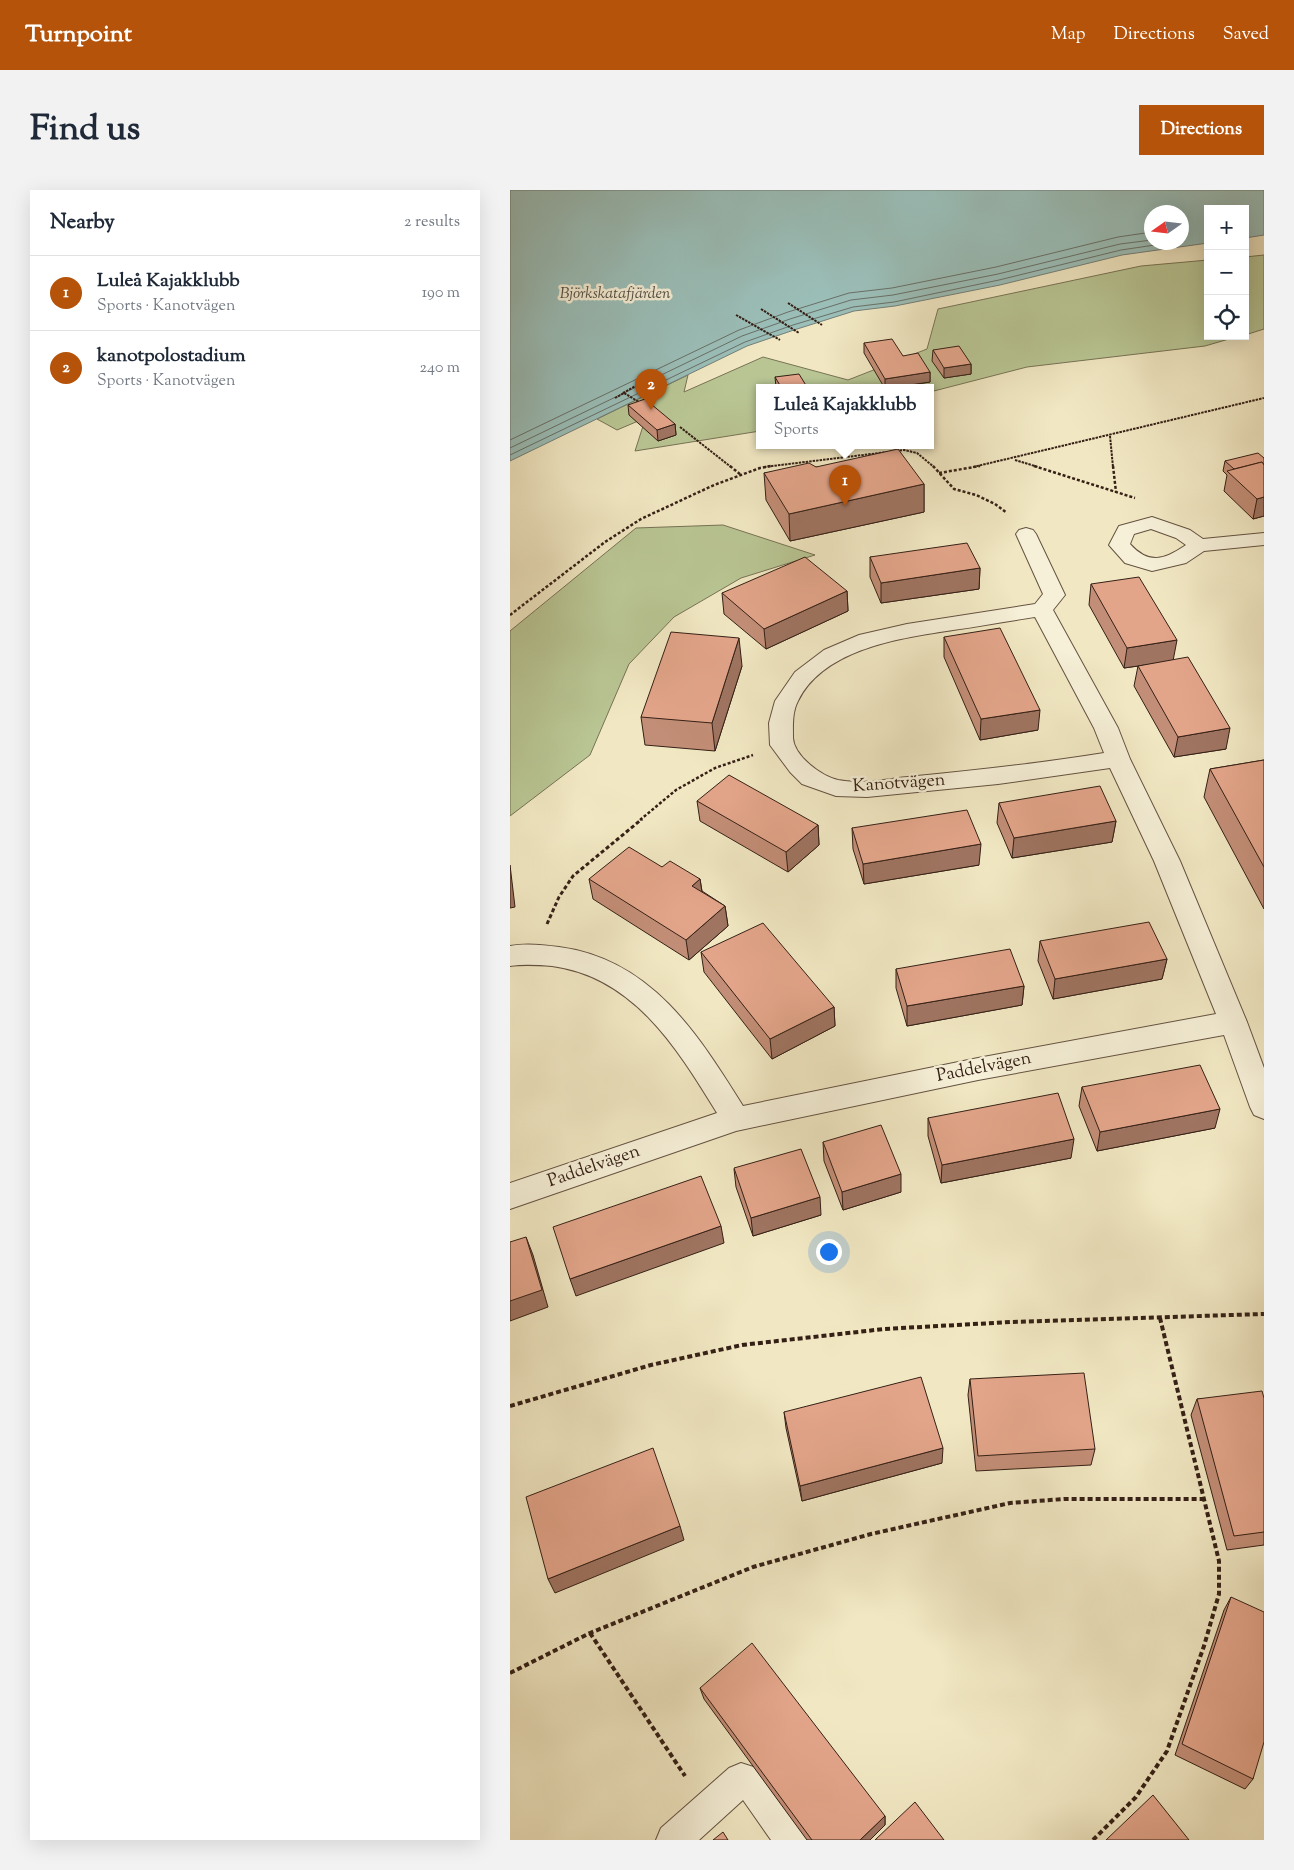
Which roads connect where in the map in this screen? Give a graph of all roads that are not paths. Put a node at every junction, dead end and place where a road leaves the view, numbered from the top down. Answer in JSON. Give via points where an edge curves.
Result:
{"nodes":[{"id":1,"x":1026,"y":534,"type":"road end"},
{"id":2,"x":1264,"y":539,"type":"edge"},
{"id":3,"x":1199,"y":545,"type":"dead end"},
{"id":4,"x":1042,"y":609,"type":"junction"},
{"id":5,"x":1118,"y":759,"type":"junction"},
{"id":6,"x":523,"y":956,"type":"edge"},
{"id":7,"x":1233,"y":1022,"type":"junction"},
{"id":8,"x":1264,"y":1107,"type":"edge"},
{"id":9,"x":736,"y":1119,"type":"junction"},
{"id":10,"x":510,"y":1196,"type":"edge"},
{"id":11,"x":673,"y":1840,"type":"edge"},
{"id":12,"x":791,"y":1840,"type":"edge"}],
"edges":[{"from":1,"to":4,"type":"street","via":[[1054,595]]},
{"from":2,"to":3,"type":"street"},
{"from":4,"to":5,"type":"street","via":[[1106,728]]},
{"from":4,"to":5,"type":"street","name":"Kanotvägen","via":[[891,634],[866,640],[832,655],[803,678],[786,701],[781,722],[782,745],[810,778],[836,788],[868,789],[998,776]]},
{"from":5,"to":7,"type":"street","via":[[1167,861]]},
{"from":6,"to":9,"type":"street","via":[[556,956],[592,964],[618,976],[668,1018],[692,1048]]},
{"from":7,"to":8,"type":"street"},
{"from":7,"to":9,"type":"street","name":"Paddelvägen","via":[[978,1069]]},
{"from":9,"to":10,"type":"street","name":"Paddelvägen"},
{"from":11,"to":12,"type":"lane","via":[[741,1780],[751,1782]]}]}
